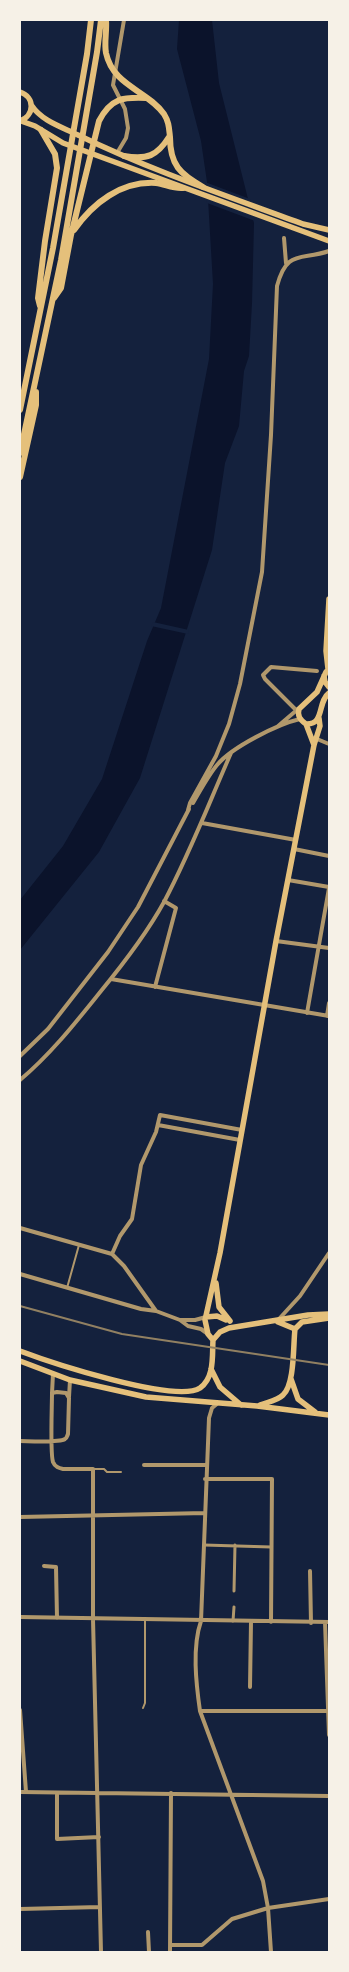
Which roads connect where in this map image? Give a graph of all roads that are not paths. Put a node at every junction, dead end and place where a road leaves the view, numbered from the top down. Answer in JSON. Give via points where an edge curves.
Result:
{"nodes":[{"id":1,"x":91,"y":20,"type":"edge"},
{"id":2,"x":101,"y":20,"type":"edge"},
{"id":3,"x":106,"y":20,"type":"edge"},
{"id":4,"x":124,"y":20,"type":"edge"},
{"id":5,"x":21,"y":92,"type":"edge"},
{"id":6,"x":146,"y":98,"type":"junction"},
{"id":7,"x":32,"y":106,"type":"junction"},
{"id":8,"x":20,"y":121,"type":"edge"},
{"id":9,"x":40,"y":130,"type":"junction"},
{"id":10,"x":170,"y":137,"type":"junction"},
{"id":11,"x":117,"y":153,"type":"junction"},
{"id":12,"x":124,"y":156,"type":"junction"},
{"id":13,"x":169,"y":184,"type":"junction"},
{"id":14,"x":202,"y":187,"type":"junction"},
{"id":15,"x":183,"y":188,"type":"joint"},
{"id":16,"x":329,"y":230,"type":"edge"},
{"id":17,"x":71,"y":235,"type":"junction"},
{"id":18,"x":284,"y":238,"type":"dead end"},
{"id":19,"x":329,"y":241,"type":"edge"},
{"id":20,"x":329,"y":251,"type":"edge"},
{"id":21,"x":286,"y":263,"type":"junction"},
{"id":22,"x":53,"y":299,"type":"junction"},
{"id":23,"x":41,"y":308,"type":"junction"},
{"id":24,"x":36,"y":380,"type":"junction"},
{"id":25,"x":20,"y":410,"type":"edge"},
{"id":26,"x":20,"y":453,"type":"edge"},
{"id":27,"x":20,"y":477,"type":"edge"},
{"id":28,"x":329,"y":599,"type":"edge"},
{"id":29,"x":329,"y":669,"type":"edge"},
{"id":30,"x":317,"y":671,"type":"dead end"},
{"id":31,"x":324,"y":676,"type":"junction"},
{"id":32,"x":329,"y":687,"type":"edge"},
{"id":33,"x":329,"y":693,"type":"edge"},
{"id":34,"x":297,"y":710,"type":"junction"},
{"id":35,"x":319,"y":718,"type":"junction"},
{"id":36,"x":300,"y":719,"type":"junction"},
{"id":37,"x":306,"y":724,"type":"junction"},
{"id":38,"x":276,"y":729,"type":"junction"},
{"id":39,"x":317,"y":739,"type":"junction"},
{"id":40,"x":329,"y":744,"type":"edge"},
{"id":41,"x":314,"y":745,"type":"junction"},
{"id":42,"x":232,"y":752,"type":"junction"},
{"id":43,"x":188,"y":810,"type":"junction"},
{"id":44,"x":202,"y":822,"type":"junction"},
{"id":45,"x":296,"y":840,"type":"junction"},
{"id":46,"x":294,"y":849,"type":"junction"},
{"id":47,"x":329,"y":856,"type":"edge"},
{"id":48,"x":288,"y":880,"type":"junction"},
{"id":49,"x":329,"y":888,"type":"edge"},
{"id":50,"x":164,"y":901,"type":"junction"},
{"id":51,"x":327,"y":911,"type":"edge"},
{"id":52,"x":276,"y":941,"type":"junction"},
{"id":53,"x":318,"y":947,"type":"junction"},
{"id":54,"x":329,"y":948,"type":"edge"},
{"id":55,"x":111,"y":979,"type":"junction"},
{"id":56,"x":154,"y":987,"type":"junction"},
{"id":57,"x":329,"y":1003,"type":"edge"},
{"id":58,"x":265,"y":1006,"type":"junction"},
{"id":59,"x":307,"y":1013,"type":"junction"},
{"id":60,"x":328,"y":1016,"type":"edge"},
{"id":61,"x":20,"y":1056,"type":"edge"},
{"id":62,"x":20,"y":1080,"type":"edge"},
{"id":63,"x":158,"y":1125,"type":"junction"},
{"id":64,"x":242,"y":1130,"type":"junction"},
{"id":65,"x":240,"y":1140,"type":"junction"},
{"id":66,"x":20,"y":1228,"type":"edge"},
{"id":67,"x":79,"y":1245,"type":"junction"},
{"id":68,"x":329,"y":1253,"type":"edge"},
{"id":69,"x":112,"y":1254,"type":"junction"},
{"id":70,"x":20,"y":1274,"type":"edge"},
{"id":71,"x":216,"y":1276,"type":"junction"},
{"id":72,"x":67,"y":1288,"type":"junction"},
{"id":73,"x":146,"y":1299,"type":"junction"},
{"id":74,"x":141,"y":1308,"type":"junction"},
{"id":75,"x":156,"y":1311,"type":"junction"},
{"id":76,"x":329,"y":1314,"type":"edge"},
{"id":77,"x":206,"y":1317,"type":"junction"},
{"id":78,"x":329,"y":1318,"type":"edge"},
{"id":79,"x":180,"y":1320,"type":"junction"},
{"id":80,"x":277,"y":1321,"type":"junction"},
{"id":81,"x":229,"y":1324,"type":"junction"},
{"id":82,"x":294,"y":1329,"type":"junction"},
{"id":83,"x":208,"y":1334,"type":"junction"},
{"id":84,"x":212,"y":1340,"type":"junction"},
{"id":85,"x":20,"y":1351,"type":"edge"},
{"id":86,"x":20,"y":1360,"type":"edge"},
{"id":87,"x":211,"y":1369,"type":"junction"},
{"id":88,"x":53,"y":1374,"type":"junction"},
{"id":89,"x":291,"y":1376,"type":"junction"},
{"id":90,"x":70,"y":1380,"type":"junction"},
{"id":91,"x":52,"y":1393,"type":"junction"},
{"id":92,"x":69,"y":1398,"type":"junction"},
{"id":93,"x":219,"y":1403,"type":"junction"},
{"id":94,"x":241,"y":1404,"type":"junction"},
{"id":95,"x":257,"y":1406,"type":"junction"},
{"id":96,"x":317,"y":1413,"type":"junction"},
{"id":97,"x":329,"y":1415,"type":"edge"},
{"id":98,"x":20,"y":1441,"type":"edge"},
{"id":99,"x":52,"y":1441,"type":"junction"},
{"id":100,"x":144,"y":1465,"type":"dead end"},
{"id":101,"x":206,"y":1465,"type":"junction"},
{"id":102,"x":93,"y":1469,"type":"junction"},
{"id":103,"x":121,"y":1472,"type":"dead end"},
{"id":104,"x":205,"y":1479,"type":"junction"},
{"id":105,"x":205,"y":1513,"type":"junction"},
{"id":106,"x":93,"y":1516,"type":"junction"},
{"id":107,"x":20,"y":1517,"type":"edge"},
{"id":108,"x":204,"y":1545,"type":"junction"},
{"id":109,"x":235,"y":1546,"type":"junction"},
{"id":110,"x":271,"y":1547,"type":"junction"},
{"id":111,"x":44,"y":1566,"type":"dead end"},
{"id":112,"x":310,"y":1571,"type":"dead end"},
{"id":113,"x":234,"y":1591,"type":"dead end"},
{"id":114,"x":234,"y":1607,"type":"dead end"},
{"id":115,"x":20,"y":1618,"type":"edge"},
{"id":116,"x":57,"y":1618,"type":"junction"},
{"id":117,"x":93,"y":1619,"type":"junction"},
{"id":118,"x":145,"y":1620,"type":"junction"},
{"id":119,"x":201,"y":1621,"type":"junction"},
{"id":120,"x":233,"y":1622,"type":"junction"},
{"id":121,"x":251,"y":1622,"type":"junction"},
{"id":122,"x":271,"y":1622,"type":"junction"},
{"id":123,"x":327,"y":1622,"type":"edge"},
{"id":124,"x":311,"y":1623,"type":"junction"},
{"id":125,"x":250,"y":1687,"type":"dead end"},
{"id":126,"x":143,"y":1708,"type":"dead end"},
{"id":127,"x":20,"y":1710,"type":"edge"},
{"id":128,"x":200,"y":1710,"type":"junction"},
{"id":129,"x":328,"y":1711,"type":"edge"},
{"id":130,"x":329,"y":1735,"type":"edge"},
{"id":131,"x":20,"y":1792,"type":"edge"},
{"id":132,"x":26,"y":1792,"type":"junction"},
{"id":133,"x":99,"y":1792,"type":"junction"},
{"id":134,"x":57,"y":1793,"type":"junction"},
{"id":135,"x":171,"y":1793,"type":"junction"},
{"id":136,"x":232,"y":1794,"type":"junction"},
{"id":137,"x":329,"y":1796,"type":"edge"},
{"id":138,"x":99,"y":1837,"type":"junction"},
{"id":139,"x":329,"y":1899,"type":"edge"},
{"id":140,"x":100,"y":1907,"type":"junction"},
{"id":141,"x":268,"y":1908,"type":"junction"},
{"id":142,"x":20,"y":1909,"type":"edge"},
{"id":143,"x":148,"y":1932,"type":"dead end"},
{"id":144,"x":170,"y":1945,"type":"junction"},
{"id":145,"x":101,"y":1952,"type":"edge"},
{"id":146,"x":149,"y":1952,"type":"edge"},
{"id":147,"x":170,"y":1952,"type":"edge"},
{"id":148,"x":271,"y":1952,"type":"edge"}],
"edges":[{"from":1,"to":23,"type":"highway"},
{"from":2,"to":22,"type":"highway"},
{"from":3,"to":6,"type":"highway","via":[[105,48],[114,71],[121,80]]},
{"from":4,"to":11,"type":"street","via":[[113,85],[127,114],[128,128],[126,138]]},
{"from":5,"to":7,"type":"main road","via":[[29,98]]},
{"from":6,"to":10,"type":"highway","via":[[163,113],[169,124]]},
{"from":6,"to":17,"type":"highway","via":[[122,99],[104,112],[95,134]]},
{"from":7,"to":8,"type":"main road","via":[[29,115]]},
{"from":7,"to":11,"type":"main road","via":[[39,114],[62,127]]},
{"from":8,"to":9,"type":"main road"},
{"from":9,"to":13,"type":"main road","via":[[63,143]]},
{"from":9,"to":23,"type":"highway","via":[[53,148],[57,159],[38,298]]},
{"from":10,"to":12,"type":"highway","via":[[152,156]]},
{"from":10,"to":14,"type":"highway","via":[[176,166],[184,176]]},
{"from":11,"to":12,"type":"main road"},
{"from":12,"to":14,"type":"main road"},
{"from":13,"to":15,"type":"highway","via":[[175,188]]},
{"from":13,"to":17,"type":"highway","via":[[140,184],[116,191],[83,217]]},
{"from":14,"to":16,"type":"main road","via":[[302,223]]},
{"from":15,"to":19,"type":"main road"},
{"from":17,"to":22,"type":"highway","via":[[61,288]]},
{"from":18,"to":21,"type":"street"},
{"from":20,"to":21,"type":"street","via":[[294,258]]},
{"from":21,"to":43,"type":"street","via":[[277,286],[262,572],[240,684],[229,724]]},
{"from":22,"to":24,"type":"highway"},
{"from":23,"to":25,"type":"highway"},
{"from":24,"to":26,"type":"highway"},
{"from":24,"to":27,"type":"highway","via":[[36,405]]},
{"from":28,"to":29,"type":"main road","via":[[326,651]]},
{"from":29,"to":31,"type":"main road"},
{"from":30,"to":34,"type":"street","via":[[271,668],[266,671],[265,680]]},
{"from":31,"to":32,"type":"main road"},
{"from":31,"to":34,"type":"main road","via":[[318,692]]},
{"from":33,"to":35,"type":"main road","via":[[323,700]]},
{"from":34,"to":36,"type":"main road"},
{"from":34,"to":38,"type":"street"},
{"from":35,"to":37,"type":"main road","via":[[314,723]]},
{"from":35,"to":39,"type":"main road"},
{"from":36,"to":37,"type":"main road"},
{"from":36,"to":38,"type":"street"},
{"from":37,"to":41,"type":"main road"},
{"from":38,"to":42,"type":"street"},
{"from":39,"to":40,"type":"street"},
{"from":39,"to":41,"type":"main road"},
{"from":41,"to":45,"type":"main road"},
{"from":42,"to":43,"type":"street","via":[[214,768]]},
{"from":42,"to":44,"type":"street"},
{"from":43,"to":61,"type":"street","via":[[138,907],[108,952],[48,1029]]},
{"from":44,"to":45,"type":"street"},
{"from":44,"to":50,"type":"street"},
{"from":45,"to":46,"type":"main road"},
{"from":46,"to":47,"type":"street"},
{"from":46,"to":48,"type":"main road"},
{"from":48,"to":49,"type":"street"},
{"from":48,"to":52,"type":"main road"},
{"from":49,"to":51,"type":"street"},
{"from":50,"to":55,"type":"street"},
{"from":50,"to":56,"type":"street","via":[[176,908]]},
{"from":51,"to":53,"type":"street"},
{"from":52,"to":53,"type":"street"},
{"from":52,"to":58,"type":"main road"},
{"from":53,"to":54,"type":"street"},
{"from":53,"to":59,"type":"street"},
{"from":55,"to":56,"type":"street"},
{"from":55,"to":62,"type":"street","via":[[39,1064]]},
{"from":56,"to":58,"type":"street"},
{"from":57,"to":60,"type":"street"},
{"from":58,"to":59,"type":"street"},
{"from":58,"to":64,"type":"main road"},
{"from":59,"to":60,"type":"street"},
{"from":63,"to":64,"type":"street","via":[[160,1115]]},
{"from":63,"to":65,"type":"street"},
{"from":63,"to":69,"type":"street","via":[[141,1165],[132,1219]]},
{"from":64,"to":65,"type":"main road"},
{"from":65,"to":71,"type":"main road"},
{"from":66,"to":67,"type":"street"},
{"from":67,"to":69,"type":"street"},
{"from":67,"to":72,"type":"lane"},
{"from":68,"to":80,"type":"street","via":[[300,1296]]},
{"from":69,"to":73,"type":"street","via":[[124,1266]]},
{"from":70,"to":72,"type":"street"},
{"from":71,"to":77,"type":"main road"},
{"from":71,"to":81,"type":"main road","via":[[219,1307]]},
{"from":72,"to":74,"type":"street"},
{"from":73,"to":74,"type":"street","via":[[146,1305]]},
{"from":73,"to":75,"type":"street"},
{"from":74,"to":75,"type":"street"},
{"from":75,"to":79,"type":"street"},
{"from":76,"to":80,"type":"main road"},
{"from":77,"to":79,"type":"street"},
{"from":77,"to":81,"type":"main road","via":[[216,1316]]},
{"from":77,"to":83,"type":"main road"},
{"from":78,"to":82,"type":"main road","via":[[302,1322]]},
{"from":79,"to":83,"type":"street"},
{"from":80,"to":81,"type":"main road"},
{"from":80,"to":82,"type":"main road"},
{"from":81,"to":84,"type":"main road"},
{"from":82,"to":89,"type":"main road"},
{"from":83,"to":84,"type":"main road"},
{"from":84,"to":87,"type":"main road"},
{"from":85,"to":87,"type":"main road","via":[[72,1370],[146,1387],[191,1392],[200,1388]]},
{"from":86,"to":88,"type":"main road"},
{"from":87,"to":94,"type":"main road","via":[[220,1387]]},
{"from":88,"to":90,"type":"main road"},
{"from":88,"to":91,"type":"street"},
{"from":89,"to":95,"type":"main road","via":[[282,1395],[276,1400]]},
{"from":89,"to":96,"type":"main road","via":[[298,1399]]},
{"from":90,"to":92,"type":"street"},
{"from":90,"to":93,"type":"main road","via":[[146,1397]]},
{"from":91,"to":92,"type":"street","via":[[66,1393]]},
{"from":91,"to":99,"type":"street"},
{"from":92,"to":99,"type":"street","via":[[68,1434],[64,1440]]},
{"from":93,"to":94,"type":"main road"},
{"from":93,"to":101,"type":"street","via":[[210,1411]]},
{"from":94,"to":95,"type":"main road"},
{"from":95,"to":96,"type":"main road"},
{"from":96,"to":97,"type":"main road"},
{"from":98,"to":99,"type":"street"},
{"from":99,"to":102,"type":"street","via":[[56,1466],[63,1469]]},
{"from":100,"to":101,"type":"street"},
{"from":101,"to":104,"type":"street"},
{"from":102,"to":103,"type":"lane"},
{"from":102,"to":106,"type":"street"},
{"from":104,"to":105,"type":"street"},
{"from":104,"to":110,"type":"street","via":[[272,1479]]},
{"from":105,"to":106,"type":"street"},
{"from":105,"to":108,"type":"street"},
{"from":106,"to":107,"type":"street"},
{"from":106,"to":117,"type":"street"},
{"from":108,"to":109,"type":"street"},
{"from":108,"to":119,"type":"street"},
{"from":109,"to":110,"type":"street"},
{"from":109,"to":113,"type":"street"},
{"from":110,"to":122,"type":"street"},
{"from":111,"to":116,"type":"street","via":[[56,1567]]},
{"from":112,"to":124,"type":"street"},
{"from":114,"to":120,"type":"street"},
{"from":115,"to":116,"type":"street"},
{"from":116,"to":117,"type":"street"},
{"from":117,"to":118,"type":"street"},
{"from":117,"to":133,"type":"street"},
{"from":118,"to":119,"type":"street"},
{"from":118,"to":126,"type":"lane"},
{"from":119,"to":120,"type":"street"},
{"from":119,"to":128,"type":"street","via":[[197,1631],[196,1682]]},
{"from":120,"to":121,"type":"street"},
{"from":121,"to":122,"type":"street"},
{"from":121,"to":125,"type":"street"},
{"from":122,"to":124,"type":"street"},
{"from":123,"to":124,"type":"street"},
{"from":123,"to":129,"type":"street"},
{"from":127,"to":132,"type":"street"},
{"from":128,"to":129,"type":"street"},
{"from":128,"to":136,"type":"street"},
{"from":129,"to":130,"type":"street"},
{"from":131,"to":132,"type":"street"},
{"from":132,"to":134,"type":"street"},
{"from":133,"to":134,"type":"street"},
{"from":133,"to":135,"type":"street"},
{"from":133,"to":138,"type":"street"},
{"from":134,"to":138,"type":"street","via":[[57,1839]]},
{"from":135,"to":136,"type":"street"},
{"from":135,"to":144,"type":"street"},
{"from":136,"to":137,"type":"street"},
{"from":136,"to":141,"type":"street","via":[[263,1881]]},
{"from":138,"to":140,"type":"street"},
{"from":139,"to":141,"type":"street"},
{"from":140,"to":142,"type":"street"},
{"from":140,"to":145,"type":"street"},
{"from":141,"to":144,"type":"street","via":[[232,1919],[202,1945]]},
{"from":141,"to":148,"type":"street"},
{"from":143,"to":146,"type":"street"},
{"from":144,"to":147,"type":"street"}]}
